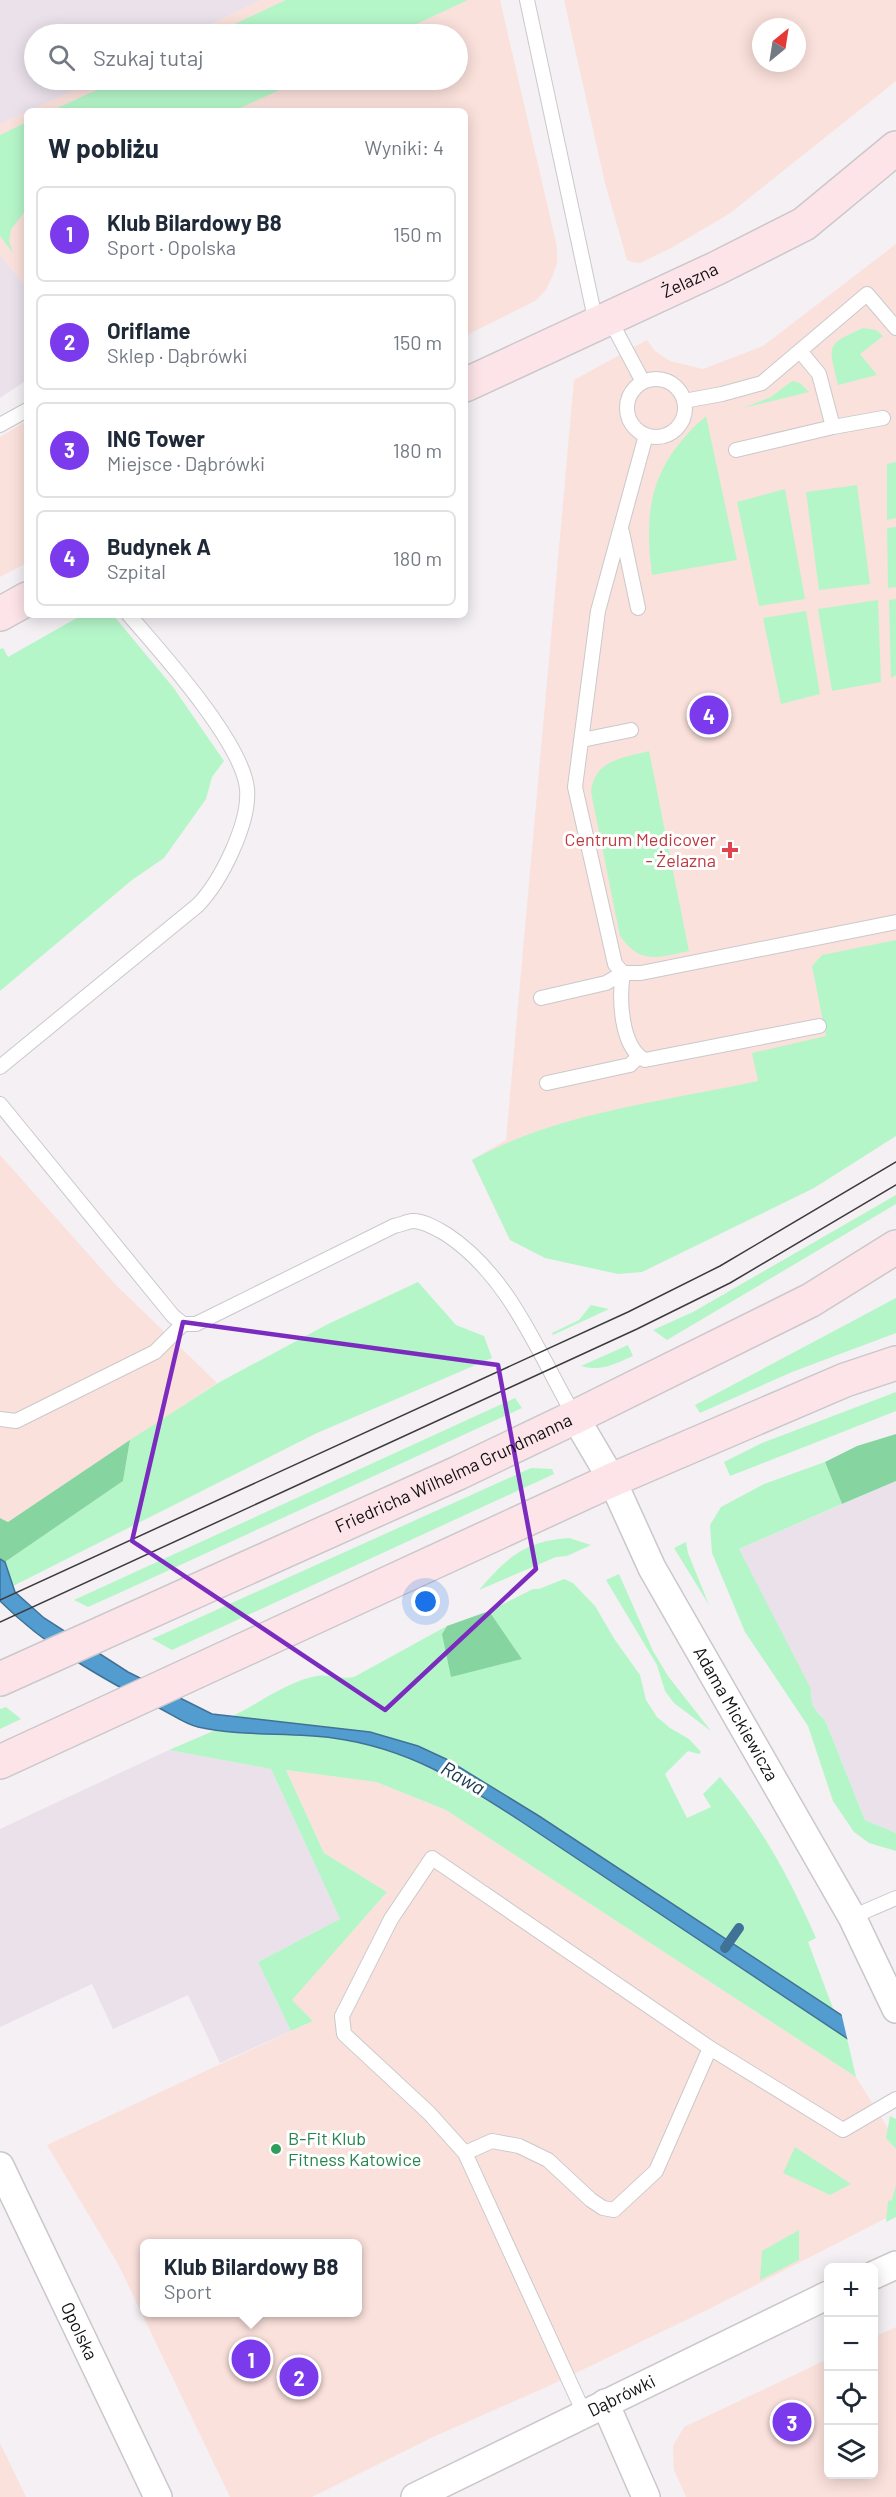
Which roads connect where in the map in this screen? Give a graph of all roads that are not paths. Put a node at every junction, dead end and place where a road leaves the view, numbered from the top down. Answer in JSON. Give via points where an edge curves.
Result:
{"nodes":[{"id":1,"x":526,"y":0,"type":"edge"},
{"id":2,"x":896,"y":147,"type":"edge"},
{"id":3,"x":602,"y":321,"type":"junction"},
{"id":4,"x":896,"y":328,"type":"edge"},
{"id":5,"x":800,"y":351,"type":"junction"},
{"id":6,"x":643,"y":381,"type":"junction"},
{"id":7,"x":468,"y":384,"type":"edge"},
{"id":8,"x":684,"y":401,"type":"junction"},
{"id":9,"x":24,"y":412,"type":"edge"},
{"id":10,"x":883,"y":418,"type":"dead end"},
{"id":11,"x":0,"y":425,"type":"edge"},
{"id":12,"x":833,"y":427,"type":"junction"},
{"id":13,"x":646,"y":435,"type":"junction"},
{"id":14,"x":736,"y":450,"type":"dead end"},
{"id":15,"x":621,"y":526,"type":"junction"},
{"id":16,"x":24,"y":601,"type":"edge"},
{"id":17,"x":638,"y":608,"type":"dead end"},
{"id":18,"x":0,"y":614,"type":"edge"},
{"id":19,"x":132,"y":618,"type":"edge"},
{"id":20,"x":631,"y":730,"type":"dead end"},
{"id":21,"x":582,"y":740,"type":"junction"},
{"id":22,"x":896,"y":922,"type":"edge"},
{"id":23,"x":623,"y":973,"type":"junction"},
{"id":24,"x":541,"y":998,"type":"dead end"},
{"id":25,"x":819,"y":1026,"type":"dead end"},
{"id":26,"x":639,"y":1056,"type":"junction"},
{"id":27,"x":0,"y":1067,"type":"edge"},
{"id":28,"x":547,"y":1083,"type":"dead end"},
{"id":29,"x":0,"y":1104,"type":"edge"},
{"id":30,"x":896,"y":1246,"type":"edge"},
{"id":31,"x":183,"y":1324,"type":"junction"},
{"id":32,"x":896,"y":1363,"type":"edge"},
{"id":33,"x":575,"y":1417,"type":"junction"},
{"id":34,"x":0,"y":1419,"type":"edge"},
{"id":35,"x":612,"y":1480,"type":"junction"},
{"id":36,"x":0,"y":1679,"type":"edge"},
{"id":37,"x":0,"y":1762,"type":"edge"},
{"id":38,"x":896,"y":1898,"type":"edge"},
{"id":39,"x":852,"y":1917,"type":"junction"},
{"id":40,"x":892,"y":2001,"type":"edge"},
{"id":41,"x":710,"y":2048,"type":"junction"},
{"id":42,"x":896,"y":2099,"type":"edge"},
{"id":43,"x":465,"y":2153,"type":"junction"},
{"id":44,"x":0,"y":2166,"type":"edge"},
{"id":45,"x":896,"y":2265,"type":"edge"},
{"id":46,"x":878,"y":2273,"type":"edge"},
{"id":47,"x":824,"y":2297,"type":"edge"},
{"id":48,"x":595,"y":2408,"type":"junction"},
{"id":49,"x":158,"y":2497,"type":"edge"},
{"id":50,"x":415,"y":2497,"type":"edge"},
{"id":51,"x":646,"y":2497,"type":"edge"}],
"edges":[{"from":1,"to":3,"type":"lane"},
{"from":2,"to":3,"type":"main road","name":"Żelazna","via":[[804,224]]},
{"from":3,"to":6,"type":"lane"},
{"from":3,"to":7,"type":"main road","name":"Żelazna"},
{"from":4,"to":5,"type":"lane","via":[[867,294]]},
{"from":5,"to":8,"type":"lane","via":[[762,383]]},
{"from":5,"to":12,"type":"lane","via":[[819,374]]},
{"from":6,"to":8,"type":"lane","via":[[661,379],[671,383]]},
{"from":6,"to":13,"type":"lane","via":[[630,394],[627,411],[634,428]]},
{"from":8,"to":13,"type":"lane","via":[[678,427],[661,437]]},
{"from":9,"to":11,"type":"lane"},
{"from":10,"to":12,"type":"lane"},
{"from":12,"to":14,"type":"lane"},
{"from":13,"to":15,"type":"lane"},
{"from":15,"to":17,"type":"lane"},
{"from":15,"to":21,"type":"lane","via":[[598,611]]},
{"from":16,"to":18,"type":"main road"},
{"from":19,"to":27,"type":"lane","via":[[189,686],[240,762],[247,806],[225,868],[198,905]]},
{"from":20,"to":21,"type":"lane"},
{"from":21,"to":23,"type":"lane","via":[[575,787],[610,949]]},
{"from":22,"to":23,"type":"lane","via":[[640,973]]},
{"from":23,"to":24,"type":"lane","via":[[606,983]]},
{"from":23,"to":26,"type":"lane","via":[[619,996],[629,1041]]},
{"from":25,"to":26,"type":"lane","via":[[645,1060]]},
{"from":26,"to":28,"type":"lane","via":[[630,1065]]},
{"from":29,"to":31,"type":"lane"},
{"from":30,"to":33,"type":"main road","name":"Friedricha Wilhelma Grundmanna","via":[[811,1300]]},
{"from":31,"to":33,"type":"lane","via":[[196,1324],[394,1226],[414,1221],[453,1239],[498,1284]]},
{"from":31,"to":34,"type":"lane","via":[[155,1352],[16,1421]]},
{"from":32,"to":35,"type":"main road","via":[[845,1380]]},
{"from":33,"to":35,"type":"street","name":"Adama Mickiewicza"},
{"from":33,"to":36,"type":"main road","name":"Friedricha Wilhelma Grundmanna"},
{"from":35,"to":37,"type":"main road"},
{"from":35,"to":39,"type":"street","name":"Adama Mickiewicza","via":[[652,1568]]},
{"from":38,"to":39,"type":"lane"},
{"from":39,"to":40,"type":"street","name":"Adama Mickiewicza"},
{"from":41,"to":42,"type":"lane","via":[[843,2130]]},
{"from":41,"to":43,"type":"lane","via":[[656,2171],[614,2210],[591,2200],[548,2160],[519,2146],[492,2141]]},
{"from":41,"to":43,"type":"lane","via":[[432,1858],[391,1919],[342,2016],[341,2026],[344,2034],[429,2113]]},
{"from":43,"to":48,"type":"lane","via":[[556,2355]]},
{"from":44,"to":49,"type":"street","name":"Opolska"},
{"from":45,"to":46,"type":"street"},
{"from":47,"to":48,"type":"street","name":"Dąbrówki"},
{"from":48,"to":50,"type":"street","name":"Dąbrówki"},
{"from":48,"to":51,"type":"street"}]}
